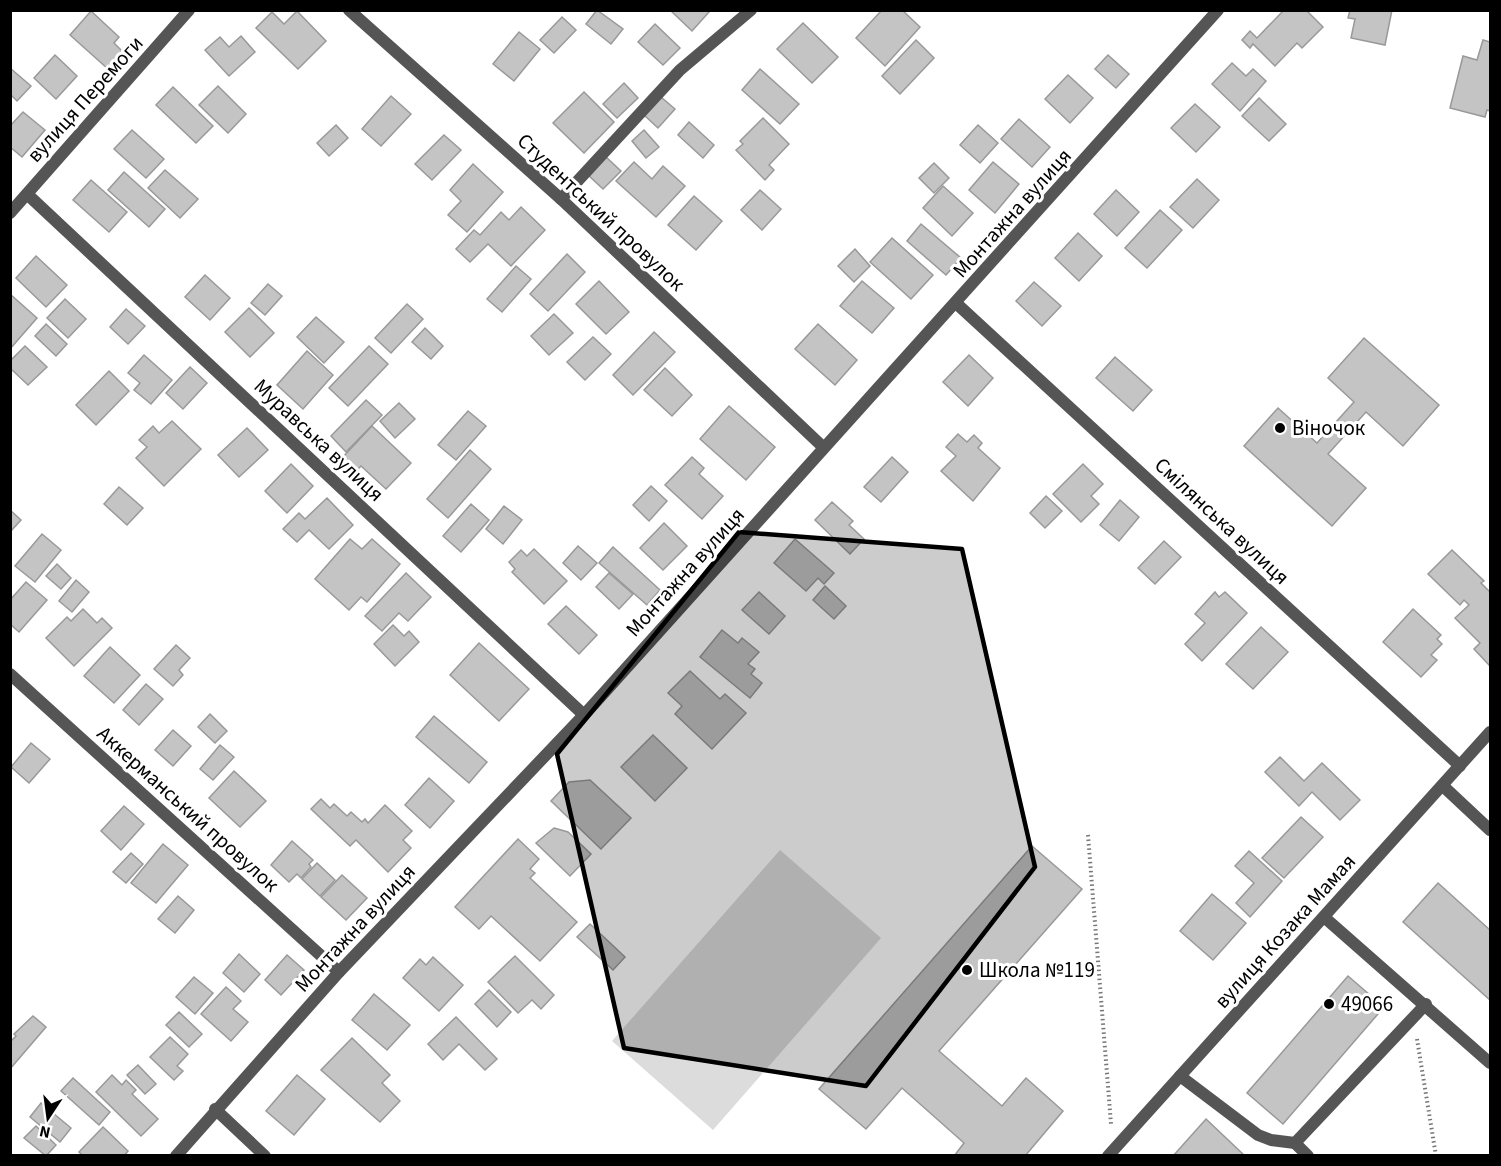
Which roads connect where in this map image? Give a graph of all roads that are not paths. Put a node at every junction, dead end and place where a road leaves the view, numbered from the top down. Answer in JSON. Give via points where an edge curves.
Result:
{"nodes":[{"id":1,"x":189,"y":10,"type":"edge"},
{"id":2,"x":349,"y":10,"type":"edge"},
{"id":3,"x":752,"y":10,"type":"edge"},
{"id":4,"x":1218,"y":10,"type":"edge"},
{"id":5,"x":27,"y":194,"type":"junction"},
{"id":6,"x":561,"y":199,"type":"junction"},
{"id":7,"x":10,"y":213,"type":"edge"},
{"id":8,"x":957,"y":304,"type":"junction"},
{"id":9,"x":823,"y":447,"type":"junction"},
{"id":10,"x":10,"y":674,"type":"edge"},
{"id":11,"x":584,"y":715,"type":"junction"},
{"id":12,"x":1491,"y":732,"type":"edge"},
{"id":13,"x":1460,"y":766,"type":"junction"},
{"id":14,"x":1443,"y":786,"type":"junction"},
{"id":15,"x":1491,"y":830,"type":"edge"},
{"id":16,"x":1324,"y":917,"type":"junction"},
{"id":17,"x":339,"y":972,"type":"junction"},
{"id":18,"x":1426,"y":1005,"type":"junction"},
{"id":19,"x":1491,"y":1063,"type":"edge"},
{"id":20,"x":1180,"y":1076,"type":"junction"},
{"id":21,"x":215,"y":1109,"type":"junction"},
{"id":22,"x":1295,"y":1143,"type":"junction"},
{"id":23,"x":1110,"y":1154,"type":"edge"},
{"id":24,"x":176,"y":1155,"type":"edge"},
{"id":25,"x":265,"y":1155,"type":"edge"},
{"id":26,"x":1308,"y":1155,"type":"edge"}],
"edges":[{"from":1,"to":5,"type":"street","name":"вулиця Перемоги"},
{"from":2,"to":6,"type":"street","name":"Студентський провулок"},
{"from":3,"to":6,"type":"street","via":[[680,70]]},
{"from":4,"to":8,"type":"street","name":"Монтажна вулиця"},
{"from":5,"to":7,"type":"street","name":"вулиця Перемоги"},
{"from":5,"to":11,"type":"street","name":"Муравська вулиця"},
{"from":6,"to":9,"type":"street","name":"Студентський провулок"},
{"from":8,"to":9,"type":"street","name":"Монтажна вулиця"},
{"from":8,"to":13,"type":"street","name":"Смілянська вулиця"},
{"from":9,"to":11,"type":"street","name":"Монтажна вулиця"},
{"from":10,"to":17,"type":"street","name":"Аккерманський провулок"},
{"from":11,"to":17,"type":"street","name":"Монтажна вулиця"},
{"from":12,"to":13,"type":"street","name":"вулиця Козака Мамая"},
{"from":13,"to":14,"type":"street","name":"вулиця Козака Мамая"},
{"from":14,"to":15,"type":"street"},
{"from":14,"to":16,"type":"street","name":"вулиця Козака Мамая"},
{"from":16,"to":18,"type":"street"},
{"from":16,"to":20,"type":"street","name":"вулиця Козака Мамая"},
{"from":17,"to":21,"type":"street","name":"Монтажна вулиця"},
{"from":18,"to":19,"type":"street"},
{"from":18,"to":22,"type":"street"},
{"from":20,"to":22,"type":"street","via":[[1258,1135]]},
{"from":20,"to":23,"type":"street","name":"вулиця Козака Мамая"},
{"from":21,"to":24,"type":"street","name":"Монтажна вулиця"},
{"from":21,"to":25,"type":"street"},
{"from":22,"to":26,"type":"street"}]}
